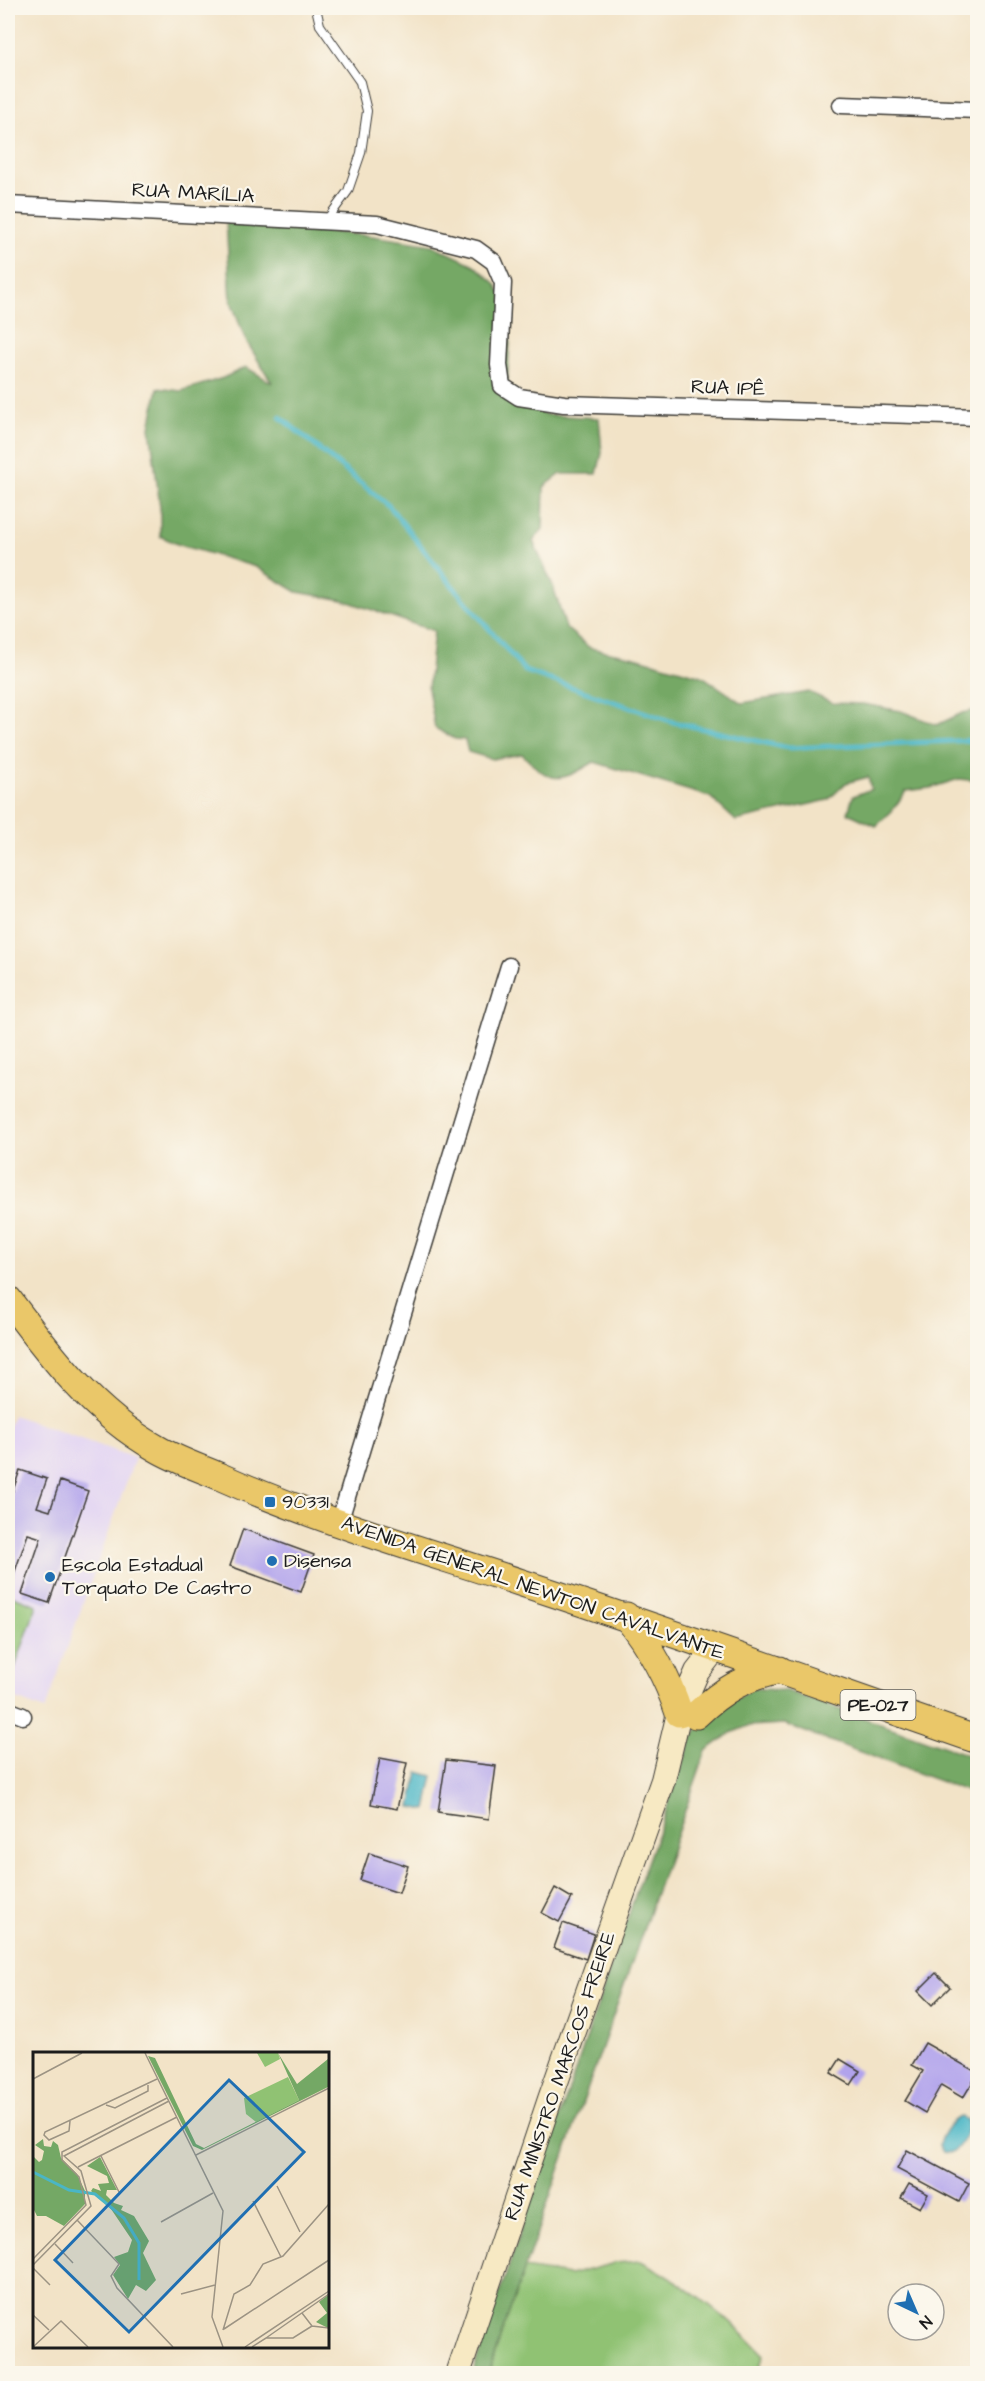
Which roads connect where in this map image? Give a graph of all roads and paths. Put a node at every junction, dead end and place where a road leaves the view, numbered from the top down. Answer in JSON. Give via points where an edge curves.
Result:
{"nodes":[{"id":1,"x":316,"y":8,"type":"edge"},
{"id":2,"x":841,"y":105,"type":"dead end"},
{"id":3,"x":978,"y":110,"type":"edge"},
{"id":4,"x":8,"y":205,"type":"edge"},
{"id":5,"x":326,"y":221,"type":"junction"},
{"id":6,"x":500,"y":365,"type":"joint"},
{"id":7,"x":978,"y":417,"type":"edge"},
{"id":8,"x":509,"y":966,"type":"dead end"},
{"id":9,"x":8,"y":1299,"type":"edge"},
{"id":10,"x":339,"y":1523,"type":"junction"},
{"id":11,"x":626,"y":1616,"type":"junction"},
{"id":12,"x":715,"y":1649,"type":"junction"},
{"id":13,"x":780,"y":1670,"type":"junction"},
{"id":14,"x":688,"y":1714,"type":"junction"},
{"id":15,"x":978,"y":1740,"type":"edge"},
{"id":16,"x":458,"y":2373,"type":"edge"}],
"edges":[{"from":1,"to":5,"type":"lane","via":[[321,25],[360,82],[367,111],[361,153],[348,191]]},
{"from":2,"to":3,"type":"street"},
{"from":4,"to":5,"type":"street","name":"RUA MARÍLIA"},
{"from":5,"to":6,"type":"street","name":"RUA MARÍLIA","via":[[377,224],[476,249],[494,262],[503,297]]},
{"from":6,"to":7,"type":"street","name":"RUA IPÊ","via":[[502,386],[519,397],[537,401]]},
{"from":8,"to":10,"type":"street"},
{"from":9,"to":10,"type":"main road","name":"AVENIDA GENERAL NEWTON CAVALVANTE","number":"PE-027","via":[[62,1369],[110,1418],[156,1449]]},
{"from":10,"to":11,"type":"main road","name":"AVENIDA GENERAL NEWTON CAVALVANTE","number":"PE-027"},
{"from":11,"to":12,"type":"main road","name":"AVENIDA GENERAL NEWTON CAVALVANTE","number":"PE-027"},
{"from":11,"to":14,"type":"main road","via":[[644,1638]]},
{"from":12,"to":13,"type":"main road","name":"AVENIDA GENERAL NEWTON CAVALVANTE","number":"PE-027"},
{"from":12,"to":14,"type":"main road","name":"RUA MINISTRO MARCOS FREIRE","via":[[698,1672]]},
{"from":13,"to":14,"type":"main road","via":[[744,1680]]},
{"from":13,"to":15,"type":"main road","name":"AVENIDA GENERAL NEWTON CAVALVANTE","number":"PE-027"},
{"from":14,"to":16,"type":"main road","name":"RUA MINISTRO MARCOS FREIRE","via":[[550,2099]]}]}
